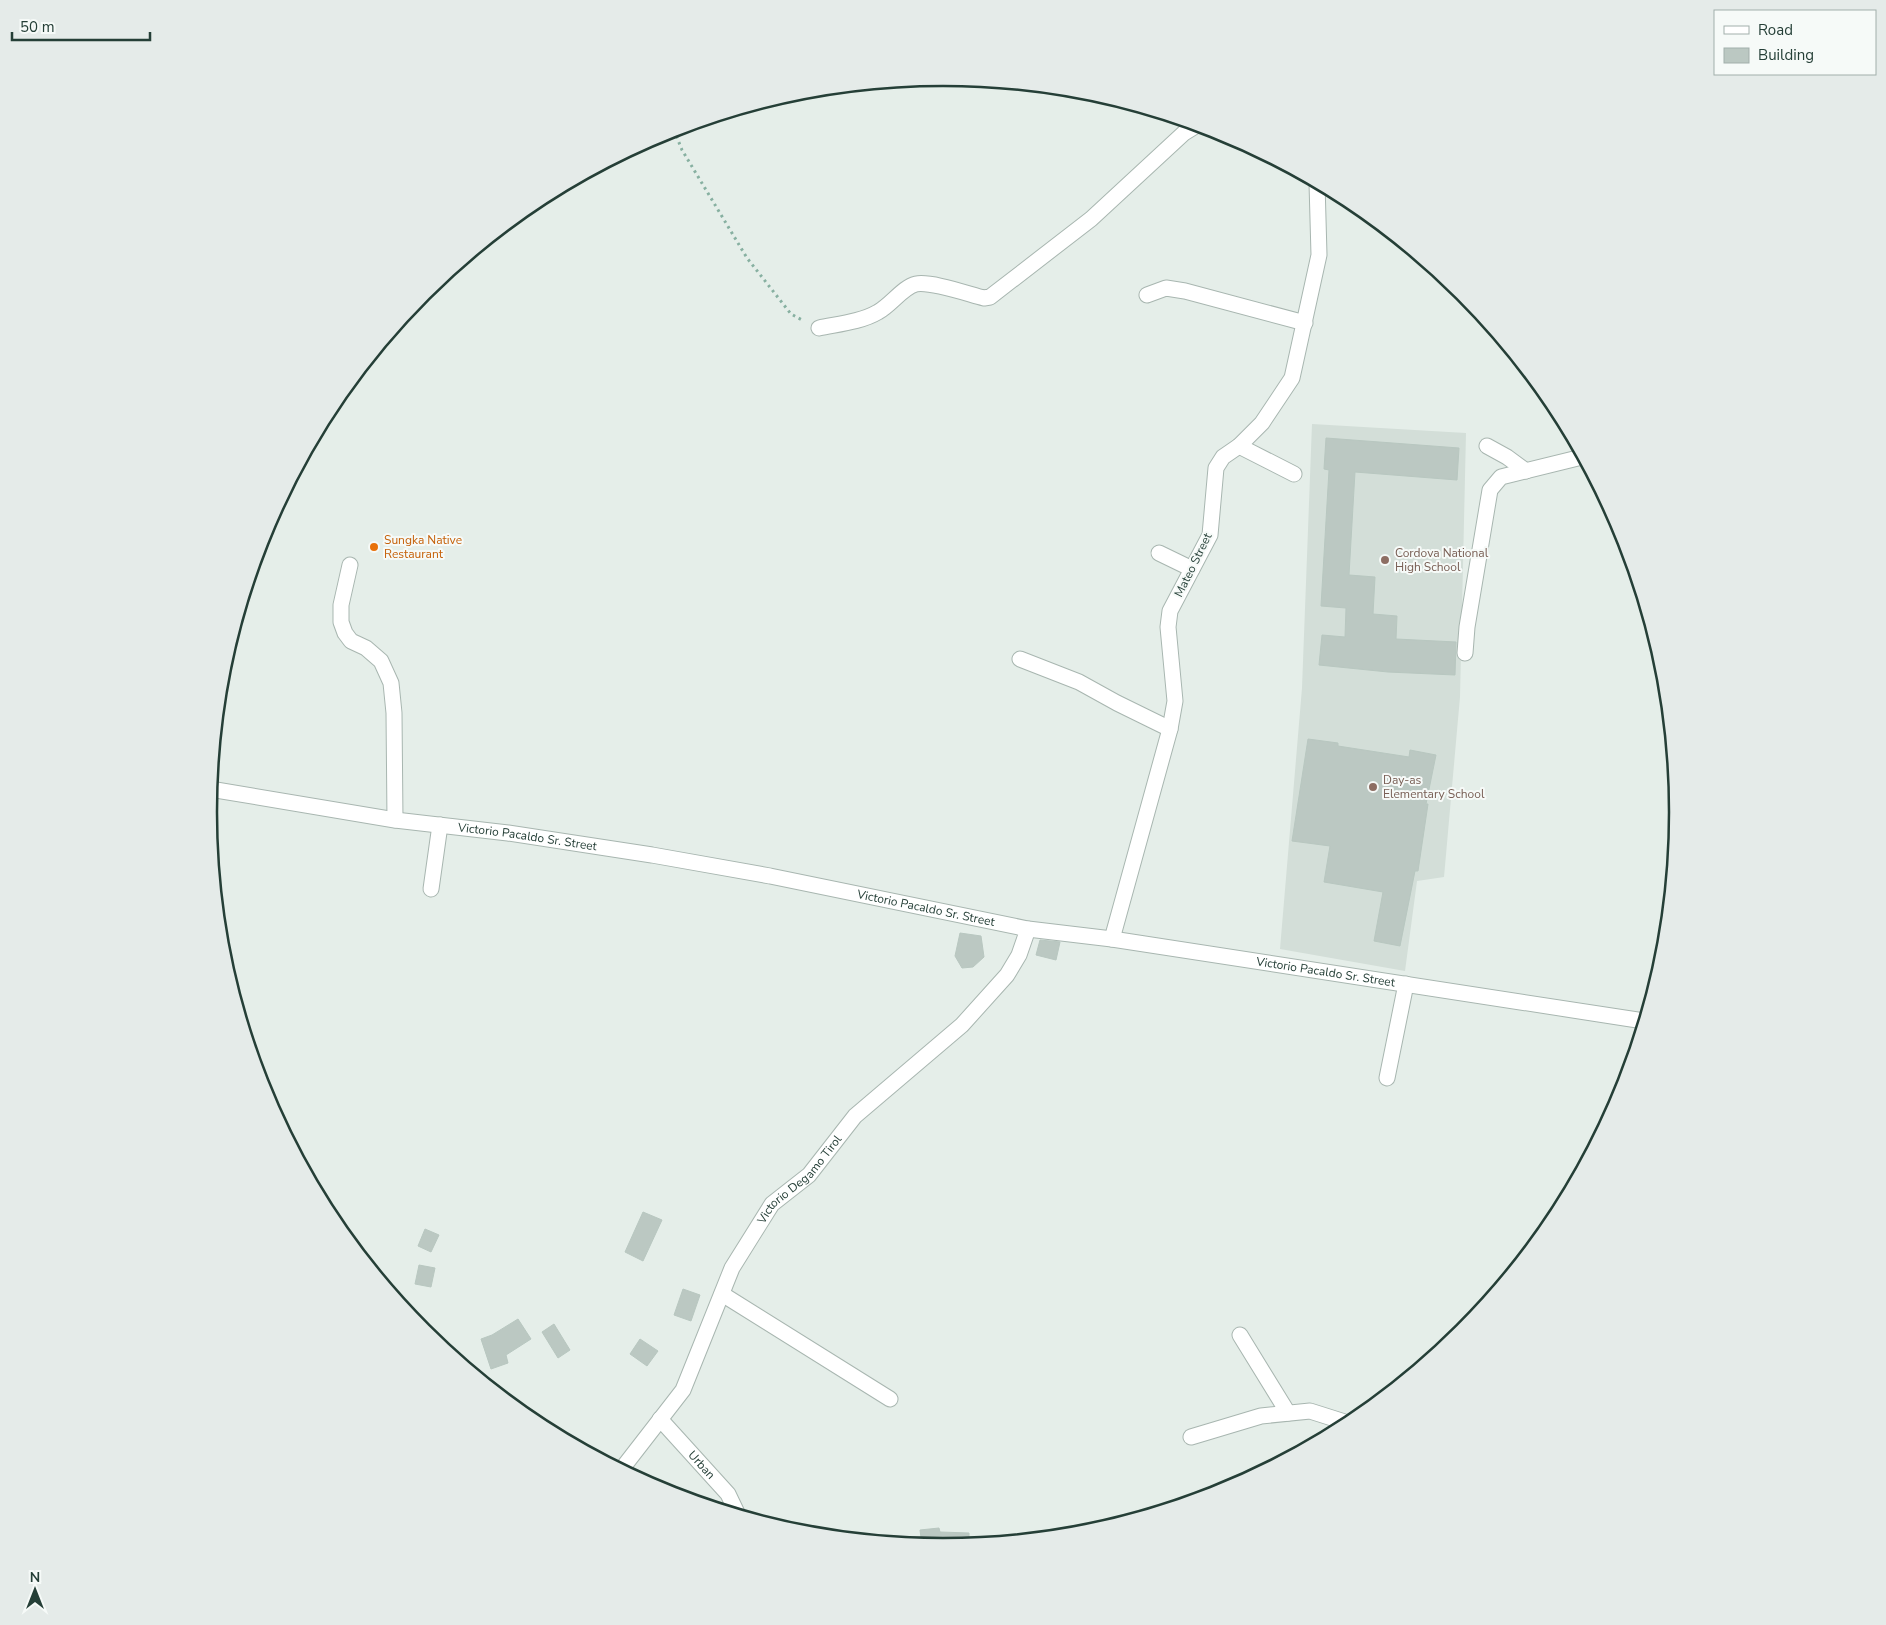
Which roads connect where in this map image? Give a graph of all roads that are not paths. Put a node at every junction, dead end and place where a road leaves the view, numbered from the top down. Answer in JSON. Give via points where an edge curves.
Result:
{"nodes":[{"id":1,"x":1189,"y":130,"type":"edge"},
{"id":2,"x":1317,"y":191,"type":"edge"},
{"id":3,"x":1147,"y":295,"type":"dead end"},
{"id":4,"x":1305,"y":323,"type":"junction"},
{"id":5,"x":819,"y":328,"type":"road end"},
{"id":6,"x":1239,"y":446,"type":"junction"},
{"id":7,"x":1487,"y":446,"type":"dead end"},
{"id":8,"x":1577,"y":458,"type":"edge"},
{"id":9,"x":1526,"y":471,"type":"junction"},
{"id":10,"x":1294,"y":474,"type":"dead end"},
{"id":11,"x":1159,"y":553,"type":"dead end"},
{"id":12,"x":350,"y":565,"type":"dead end"},
{"id":13,"x":1192,"y":569,"type":"junction"},
{"id":14,"x":1465,"y":653,"type":"dead end"},
{"id":15,"x":1020,"y":659,"type":"dead end"},
{"id":16,"x":1170,"y":729,"type":"junction"},
{"id":17,"x":217,"y":790,"type":"edge"},
{"id":18,"x":395,"y":820,"type":"junction"},
{"id":19,"x":440,"y":825,"type":"junction"},
{"id":20,"x":431,"y":889,"type":"dead end"},
{"id":21,"x":1028,"y":929,"type":"junction"},
{"id":22,"x":1112,"y":939,"type":"junction"},
{"id":23,"x":1406,"y":984,"type":"junction"},
{"id":24,"x":1639,"y":1020,"type":"edge"},
{"id":25,"x":1387,"y":1078,"type":"dead end"},
{"id":26,"x":722,"y":1294,"type":"junction"},
{"id":27,"x":1240,"y":1335,"type":"dead end"},
{"id":28,"x":890,"y":1399,"type":"dead end"},
{"id":29,"x":1288,"y":1413,"type":"junction"},
{"id":30,"x":660,"y":1419,"type":"junction"},
{"id":31,"x":1339,"y":1420,"type":"edge"},
{"id":32,"x":1191,"y":1437,"type":"dead end"},
{"id":33,"x":625,"y":1465,"type":"edge"},
{"id":34,"x":734,"y":1508,"type":"edge"}],
"edges":[{"from":1,"to":5,"type":"street","via":[[1091,219],[990,297],[914,285],[868,317]]},
{"from":2,"to":4,"type":"street","name":"Mateo Street","via":[[1318,255]]},
{"from":3,"to":4,"type":"street","via":[[1166,288],[1185,291]]},
{"from":4,"to":6,"type":"street","name":"Mateo Street","via":[[1292,378],[1262,423]]},
{"from":6,"to":10,"type":"street"},
{"from":6,"to":13,"type":"street","name":"Mateo Street","via":[[1223,457],[1216,468],[1210,535]]},
{"from":7,"to":9,"type":"street"},
{"from":8,"to":9,"type":"street"},
{"from":9,"to":14,"type":"street","via":[[1501,477],[1490,490]]},
{"from":11,"to":13,"type":"street"},
{"from":12,"to":18,"type":"street","via":[[341,605],[341,622],[351,640],[381,661],[391,683]]},
{"from":13,"to":16,"type":"street","name":"Mateo Street","via":[[1170,611],[1168,627],[1175,701]]},
{"from":15,"to":16,"type":"street","via":[[1079,682]]},
{"from":16,"to":22,"type":"street","name":"Mateo Street"},
{"from":17,"to":18,"type":"street","name":"Victorio Pacaldo Sr. Street"},
{"from":18,"to":19,"type":"street","name":"Victorio Pacaldo Sr. Street"},
{"from":19,"to":20,"type":"street"},
{"from":19,"to":21,"type":"street","name":"Victorio Pacaldo Sr. Street","via":[[652,855]]},
{"from":21,"to":22,"type":"street","name":"Victorio Pacaldo Sr. Street"},
{"from":21,"to":26,"type":"street","name":"Victorio Degamo Tirol","via":[[1020,955],[1007,975],[968,1018],[856,1116],[809,1174],[772,1204],[732,1268]]},
{"from":22,"to":23,"type":"street","name":"Victorio Pacaldo Sr. Street"},
{"from":23,"to":24,"type":"street","name":"Victorio Pacaldo Sr. Street"},
{"from":23,"to":25,"type":"street"},
{"from":26,"to":28,"type":"street"},
{"from":26,"to":30,"type":"street","name":"Victorio Degamo Tirol","via":[[683,1390]]},
{"from":27,"to":29,"type":"street"},
{"from":29,"to":31,"type":"street","via":[[1310,1411]]},
{"from":29,"to":32,"type":"street","via":[[1261,1416]]},
{"from":30,"to":33,"type":"street","name":"Victorio Degamo Tirol"},
{"from":30,"to":34,"type":"street","name":"Urban","via":[[728,1494]]}]}
